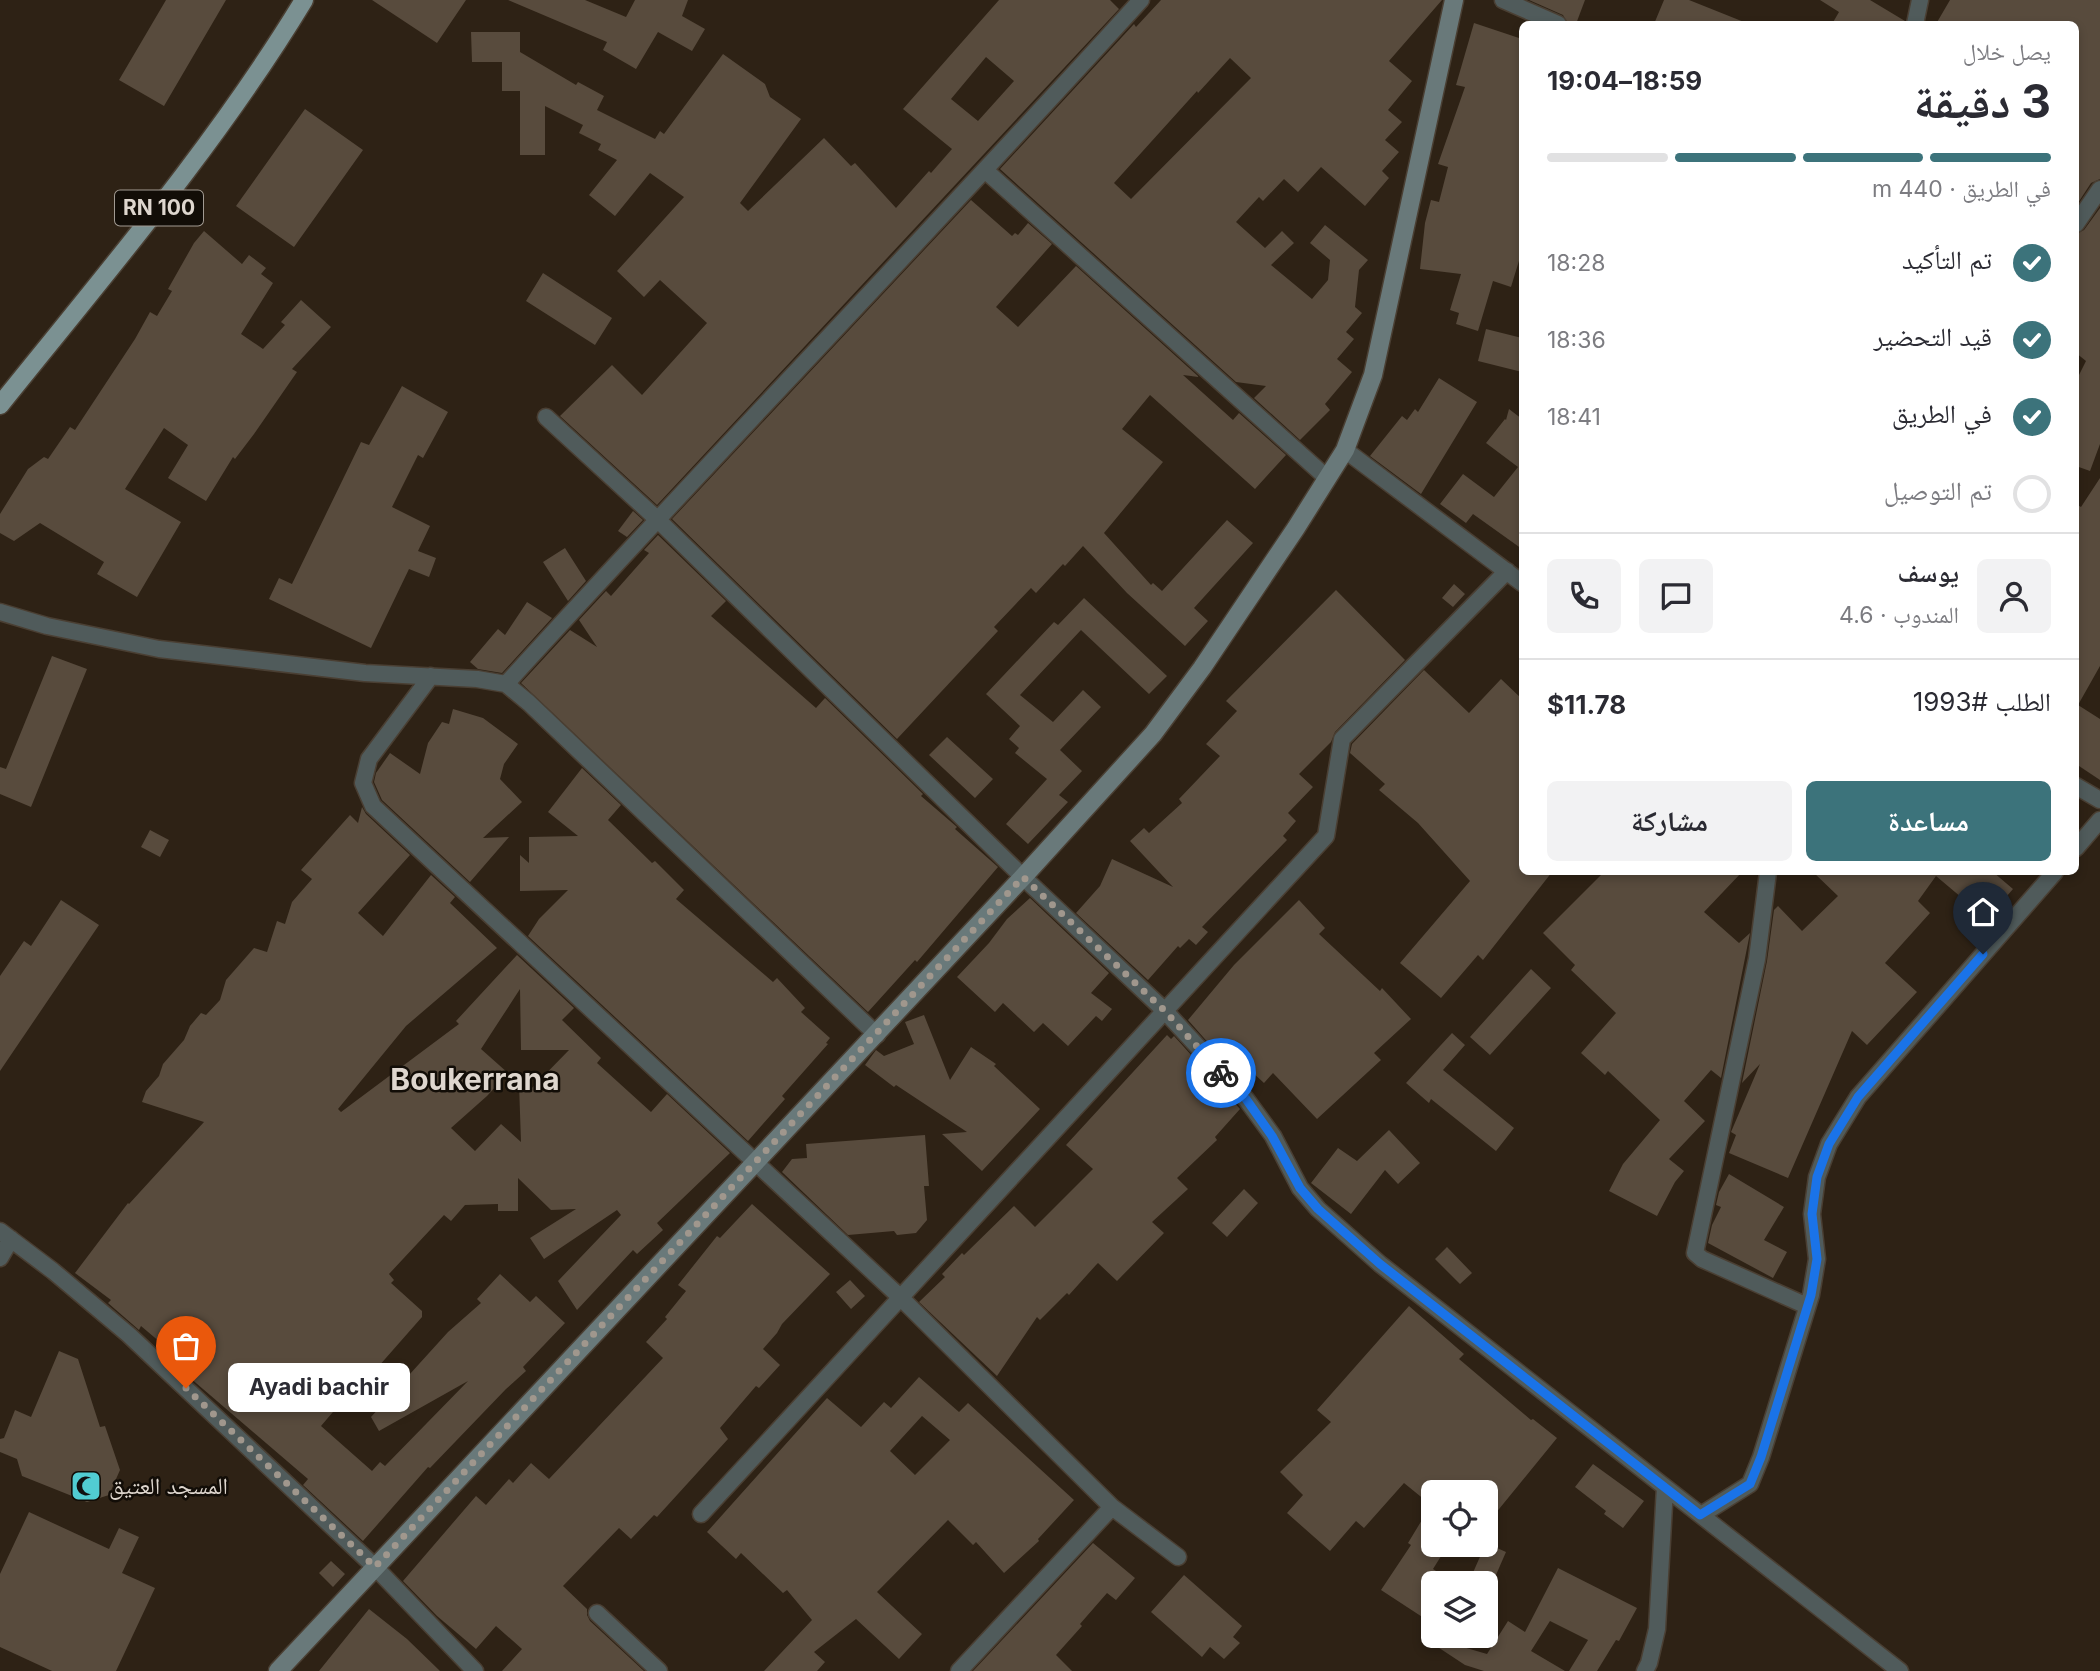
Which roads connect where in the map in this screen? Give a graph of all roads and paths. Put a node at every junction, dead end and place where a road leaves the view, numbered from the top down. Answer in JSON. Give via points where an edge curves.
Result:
{"nodes":[{"id":1,"x":304,"y":0,"type":"edge"},
{"id":2,"x":1141,"y":0,"type":"edge"},
{"id":3,"x":1454,"y":0,"type":"edge"},
{"id":4,"x":1503,"y":0,"type":"edge"},
{"id":5,"x":1920,"y":0,"type":"edge"},
{"id":6,"x":1551,"y":21,"type":"edge"},
{"id":7,"x":1916,"y":21,"type":"edge"},
{"id":8,"x":986,"y":171,"type":"junction"},
{"id":9,"x":2100,"y":189,"type":"edge"},
{"id":10,"x":2079,"y":220,"type":"edge"},
{"id":11,"x":0,"y":405,"type":"edge"},
{"id":12,"x":546,"y":417,"type":"dead end"},
{"id":13,"x":1345,"y":450,"type":"junction"},
{"id":14,"x":1327,"y":478,"type":"junction"},
{"id":15,"x":657,"y":519,"type":"junction"},
{"id":16,"x":1507,"y":571,"type":"junction"},
{"id":17,"x":1519,"y":581,"type":"edge"},
{"id":18,"x":0,"y":612,"type":"edge"},
{"id":19,"x":431,"y":676,"type":"junction"},
{"id":20,"x":506,"y":684,"type":"junction"},
{"id":21,"x":2079,"y":788,"type":"edge"},
{"id":22,"x":2100,"y":800,"type":"edge"},
{"id":23,"x":2100,"y":820,"type":"edge"},
{"id":24,"x":2079,"y":844,"type":"edge"},
{"id":25,"x":1768,"y":875,"type":"edge"},
{"id":26,"x":2052,"y":875,"type":"edge"},
{"id":27,"x":1023,"y":877,"type":"junction"},
{"id":28,"x":1165,"y":1011,"type":"junction"},
{"id":29,"x":877,"y":1035,"type":"junction"},
{"id":30,"x":757,"y":1163,"type":"junction"},
{"id":31,"x":5,"y":1235,"type":"edge"},
{"id":32,"x":0,"y":1258,"type":"edge"},
{"id":33,"x":900,"y":1297,"type":"junction"},
{"id":34,"x":1807,"y":1306,"type":"junction"},
{"id":35,"x":1665,"y":1487,"type":"junction"},
{"id":36,"x":1112,"y":1507,"type":"junction"},
{"id":37,"x":701,"y":1514,"type":"dead end"},
{"id":38,"x":1700,"y":1515,"type":"junction"},
{"id":39,"x":1178,"y":1558,"type":"dead end"},
{"id":40,"x":375,"y":1567,"type":"junction"},
{"id":41,"x":597,"y":1613,"type":"dead end"},
{"id":42,"x":278,"y":1671,"type":"edge"},
{"id":43,"x":475,"y":1671,"type":"edge"},
{"id":44,"x":659,"y":1671,"type":"edge"},
{"id":45,"x":959,"y":1671,"type":"edge"},
{"id":46,"x":1645,"y":1671,"type":"edge"},
{"id":47,"x":1899,"y":1671,"type":"edge"}],
"edges":[{"from":1,"to":11,"type":"main road","number":"RN 100","via":[[268,60],[188,171]]},
{"from":2,"to":8,"type":"street"},
{"from":3,"to":13,"type":"street","via":[[1373,375]]},
{"from":4,"to":6,"type":"street"},
{"from":5,"to":7,"type":"street"},
{"from":8,"to":14,"type":"street"},
{"from":8,"to":15,"type":"street"},
{"from":9,"to":10,"type":"street"},
{"from":12,"to":15,"type":"street"},
{"from":13,"to":14,"type":"street"},
{"from":13,"to":16,"type":"street"},
{"from":14,"to":27,"type":"street","via":[[1209,658],[1153,734]]},
{"from":15,"to":20,"type":"street"},
{"from":15,"to":27,"type":"street"},
{"from":16,"to":17,"type":"street"},
{"from":16,"to":28,"type":"street","via":[[1342,740],[1326,836]]},
{"from":18,"to":19,"type":"street","via":[[159,649],[365,673]]},
{"from":19,"to":20,"type":"street"},
{"from":19,"to":30,"type":"street","via":[[369,760],[363,783],[373,806]]},
{"from":20,"to":29,"type":"street"},
{"from":21,"to":22,"type":"street"},
{"from":23,"to":24,"type":"street"},
{"from":25,"to":34,"type":"street","via":[[1757,959],[1695,1253]]},
{"from":26,"to":34,"type":"street","via":[[1858,1097],[1829,1144],[1817,1177],[1812,1214],[1817,1259]]},
{"from":27,"to":28,"type":"street"},
{"from":27,"to":29,"type":"street"},
{"from":28,"to":33,"type":"street"},
{"from":28,"to":35,"type":"street","via":[[1246,1099],[1300,1188],[1318,1209],[1380,1264]]},
{"from":29,"to":30,"type":"street"},
{"from":30,"to":33,"type":"street"},
{"from":30,"to":40,"type":"street"},
{"from":31,"to":32,"type":"street"},
{"from":31,"to":40,"type":"street","via":[[130,1335]]},
{"from":33,"to":36,"type":"street"},
{"from":33,"to":37,"type":"street"},
{"from":34,"to":38,"type":"street","via":[[1750,1484]]},
{"from":35,"to":38,"type":"street"},
{"from":35,"to":46,"type":"street","via":[[1657,1629]]},
{"from":36,"to":39,"type":"street"},
{"from":36,"to":45,"type":"street"},
{"from":38,"to":47,"type":"street"},
{"from":40,"to":42,"type":"street"},
{"from":40,"to":43,"type":"street"},
{"from":41,"to":44,"type":"street"}]}
